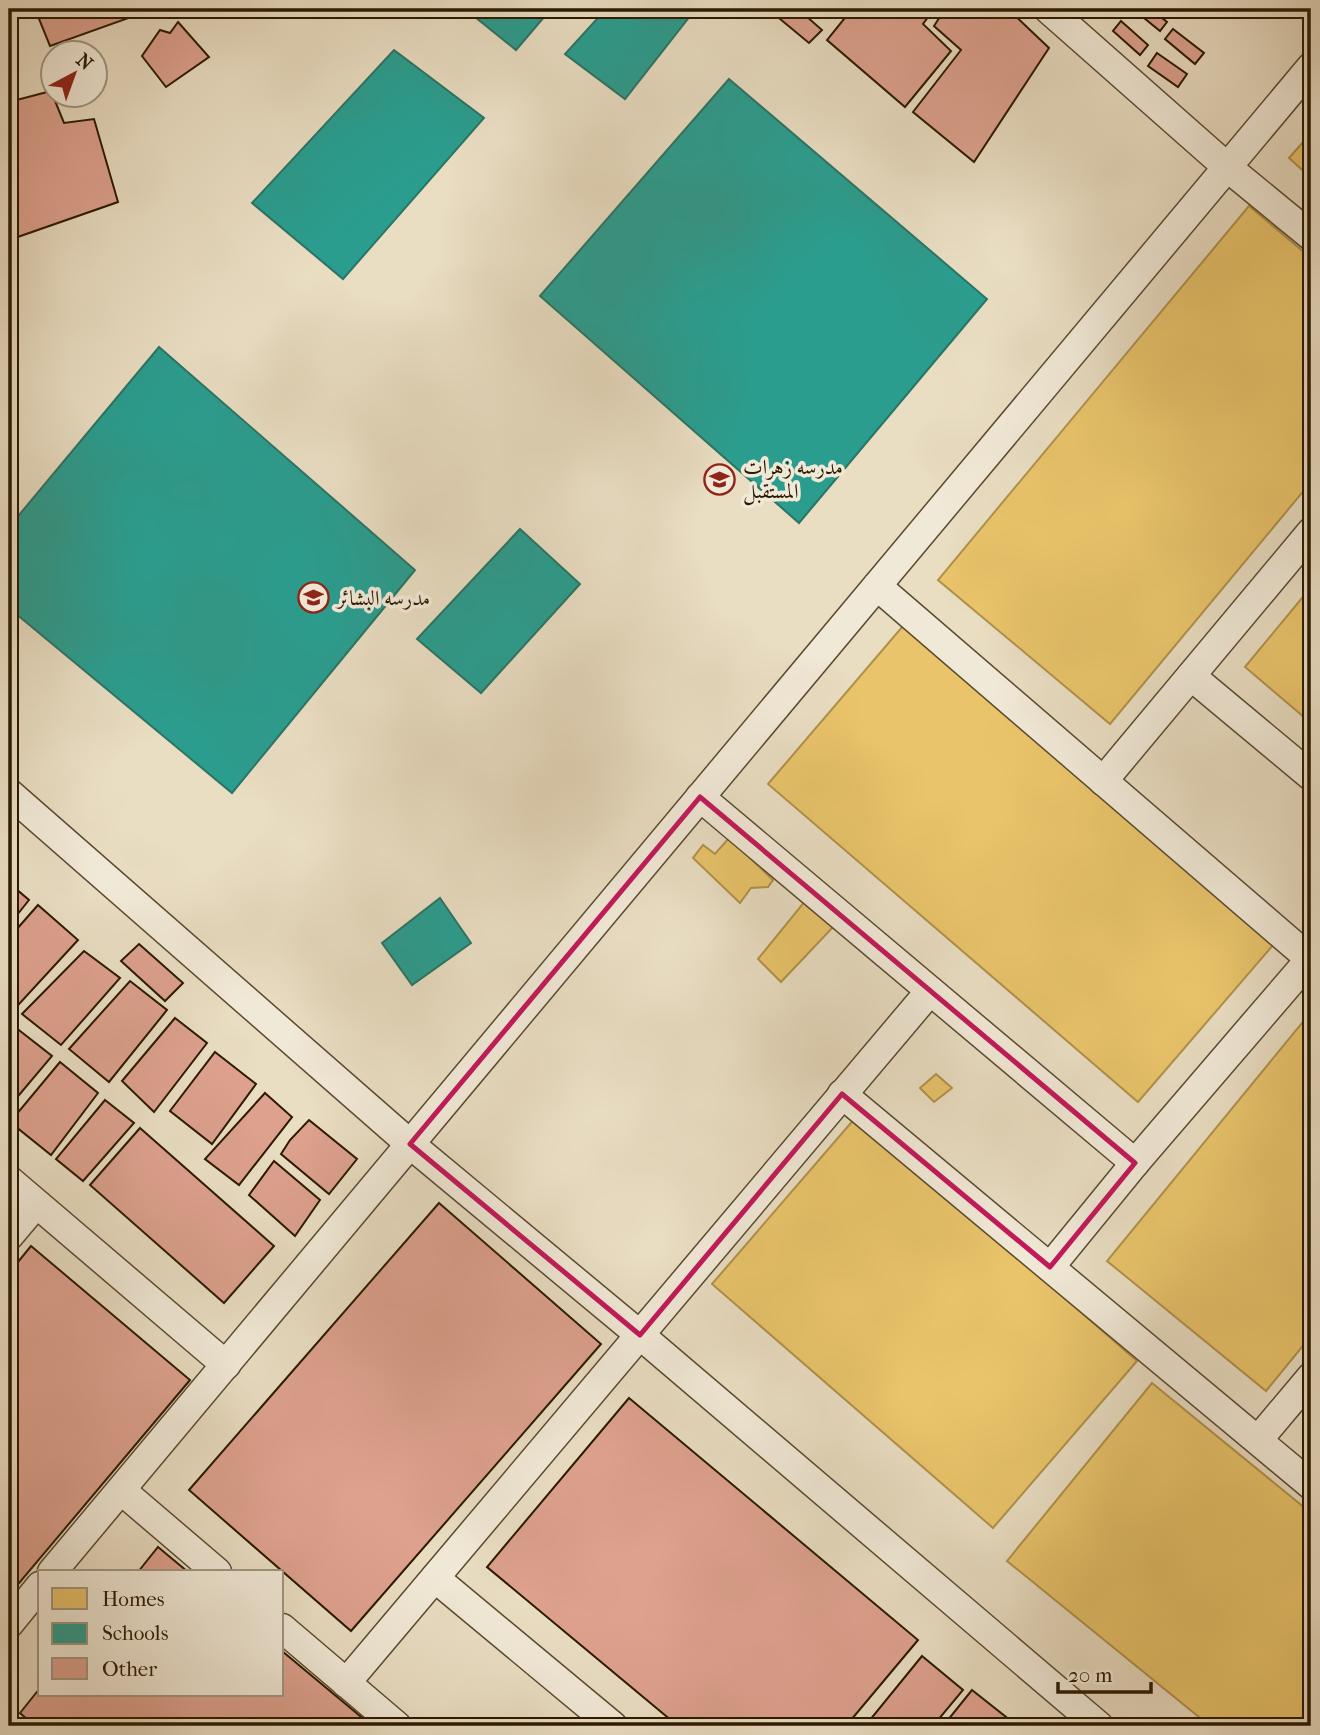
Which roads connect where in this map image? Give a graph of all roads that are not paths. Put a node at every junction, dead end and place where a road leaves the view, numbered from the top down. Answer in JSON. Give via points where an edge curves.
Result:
{"nodes":[{"id":1,"x":1048,"y":9,"type":"edge"},
{"id":2,"x":1311,"y":66,"type":"edge"},
{"id":3,"x":1227,"y":167,"type":"junction"},
{"id":4,"x":1311,"y":236,"type":"edge"},
{"id":5,"x":1311,"y":531,"type":"edge"},
{"id":6,"x":877,"y":586,"type":"junction"},
{"id":7,"x":1191,"y":676,"type":"junction"},
{"id":8,"x":1311,"y":776,"type":"edge"},
{"id":9,"x":1103,"y":781,"type":"junction"},
{"id":10,"x":9,"y":793,"type":"edge"},
{"id":11,"x":701,"y":797,"type":"junction"},
{"id":12,"x":1311,"y":958,"type":"edge"},
{"id":13,"x":930,"y":991,"type":"junction"},
{"id":14,"x":842,"y":1094,"type":"junction"},
{"id":15,"x":410,"y":1144,"type":"junction"},
{"id":16,"x":1135,"y":1163,"type":"junction"},
{"id":17,"x":9,"y":1180,"type":"edge"},
{"id":18,"x":36,"y":1203,"type":"junction"},
{"id":19,"x":9,"y":1236,"type":"edge"},
{"id":20,"x":1050,"y":1267,"type":"junction"},
{"id":21,"x":640,"y":1335,"type":"junction"},
{"id":22,"x":226,"y":1365,"type":"junction"},
{"id":23,"x":1311,"y":1377,"type":"edge"},
{"id":24,"x":1258,"y":1440,"type":"junction"},
{"id":25,"x":1311,"y":1485,"type":"edge"},
{"id":26,"x":121,"y":1490,"type":"junction"},
{"id":27,"x":54,"y":1570,"type":"edge"},
{"id":28,"x":215,"y":1570,"type":"edge"},
{"id":29,"x":435,"y":1578,"type":"junction"},
{"id":30,"x":38,"y":1588,"type":"edge"},
{"id":31,"x":9,"y":1624,"type":"edge"},
{"id":32,"x":284,"y":1630,"type":"edge"},
{"id":33,"x":346,"y":1684,"type":"junction"},
{"id":34,"x":397,"y":1726,"type":"edge"},
{"id":35,"x":613,"y":1726,"type":"edge"},
{"id":36,"x":1099,"y":1726,"type":"edge"}],
"edges":[{"from":1,"to":3,"type":"street"},
{"from":2,"to":3,"type":"street"},
{"from":3,"to":4,"type":"street"},
{"from":3,"to":6,"type":"street"},
{"from":5,"to":7,"type":"street"},
{"from":6,"to":9,"type":"street"},
{"from":6,"to":11,"type":"street"},
{"from":7,"to":8,"type":"street"},
{"from":7,"to":9,"type":"street"},
{"from":9,"to":12,"type":"street"},
{"from":10,"to":15,"type":"street"},
{"from":11,"to":13,"type":"street"},
{"from":11,"to":15,"type":"street"},
{"from":12,"to":16,"type":"street"},
{"from":13,"to":14,"type":"street"},
{"from":13,"to":16,"type":"street"},
{"from":14,"to":20,"type":"street"},
{"from":14,"to":21,"type":"street"},
{"from":15,"to":21,"type":"street"},
{"from":15,"to":22,"type":"street"},
{"from":16,"to":20,"type":"street"},
{"from":17,"to":18,"type":"street"},
{"from":18,"to":19,"type":"street"},
{"from":18,"to":22,"type":"street"},
{"from":20,"to":24,"type":"street"},
{"from":21,"to":29,"type":"street"},
{"from":21,"to":36,"type":"street"},
{"from":22,"to":26,"type":"street"},
{"from":23,"to":24,"type":"street"},
{"from":24,"to":25,"type":"street"},
{"from":26,"to":27,"type":"street"},
{"from":26,"to":28,"type":"street"},
{"from":29,"to":33,"type":"street"},
{"from":29,"to":35,"type":"street"},
{"from":30,"to":31,"type":"street"},
{"from":32,"to":33,"type":"street"},
{"from":33,"to":34,"type":"street"}]}
